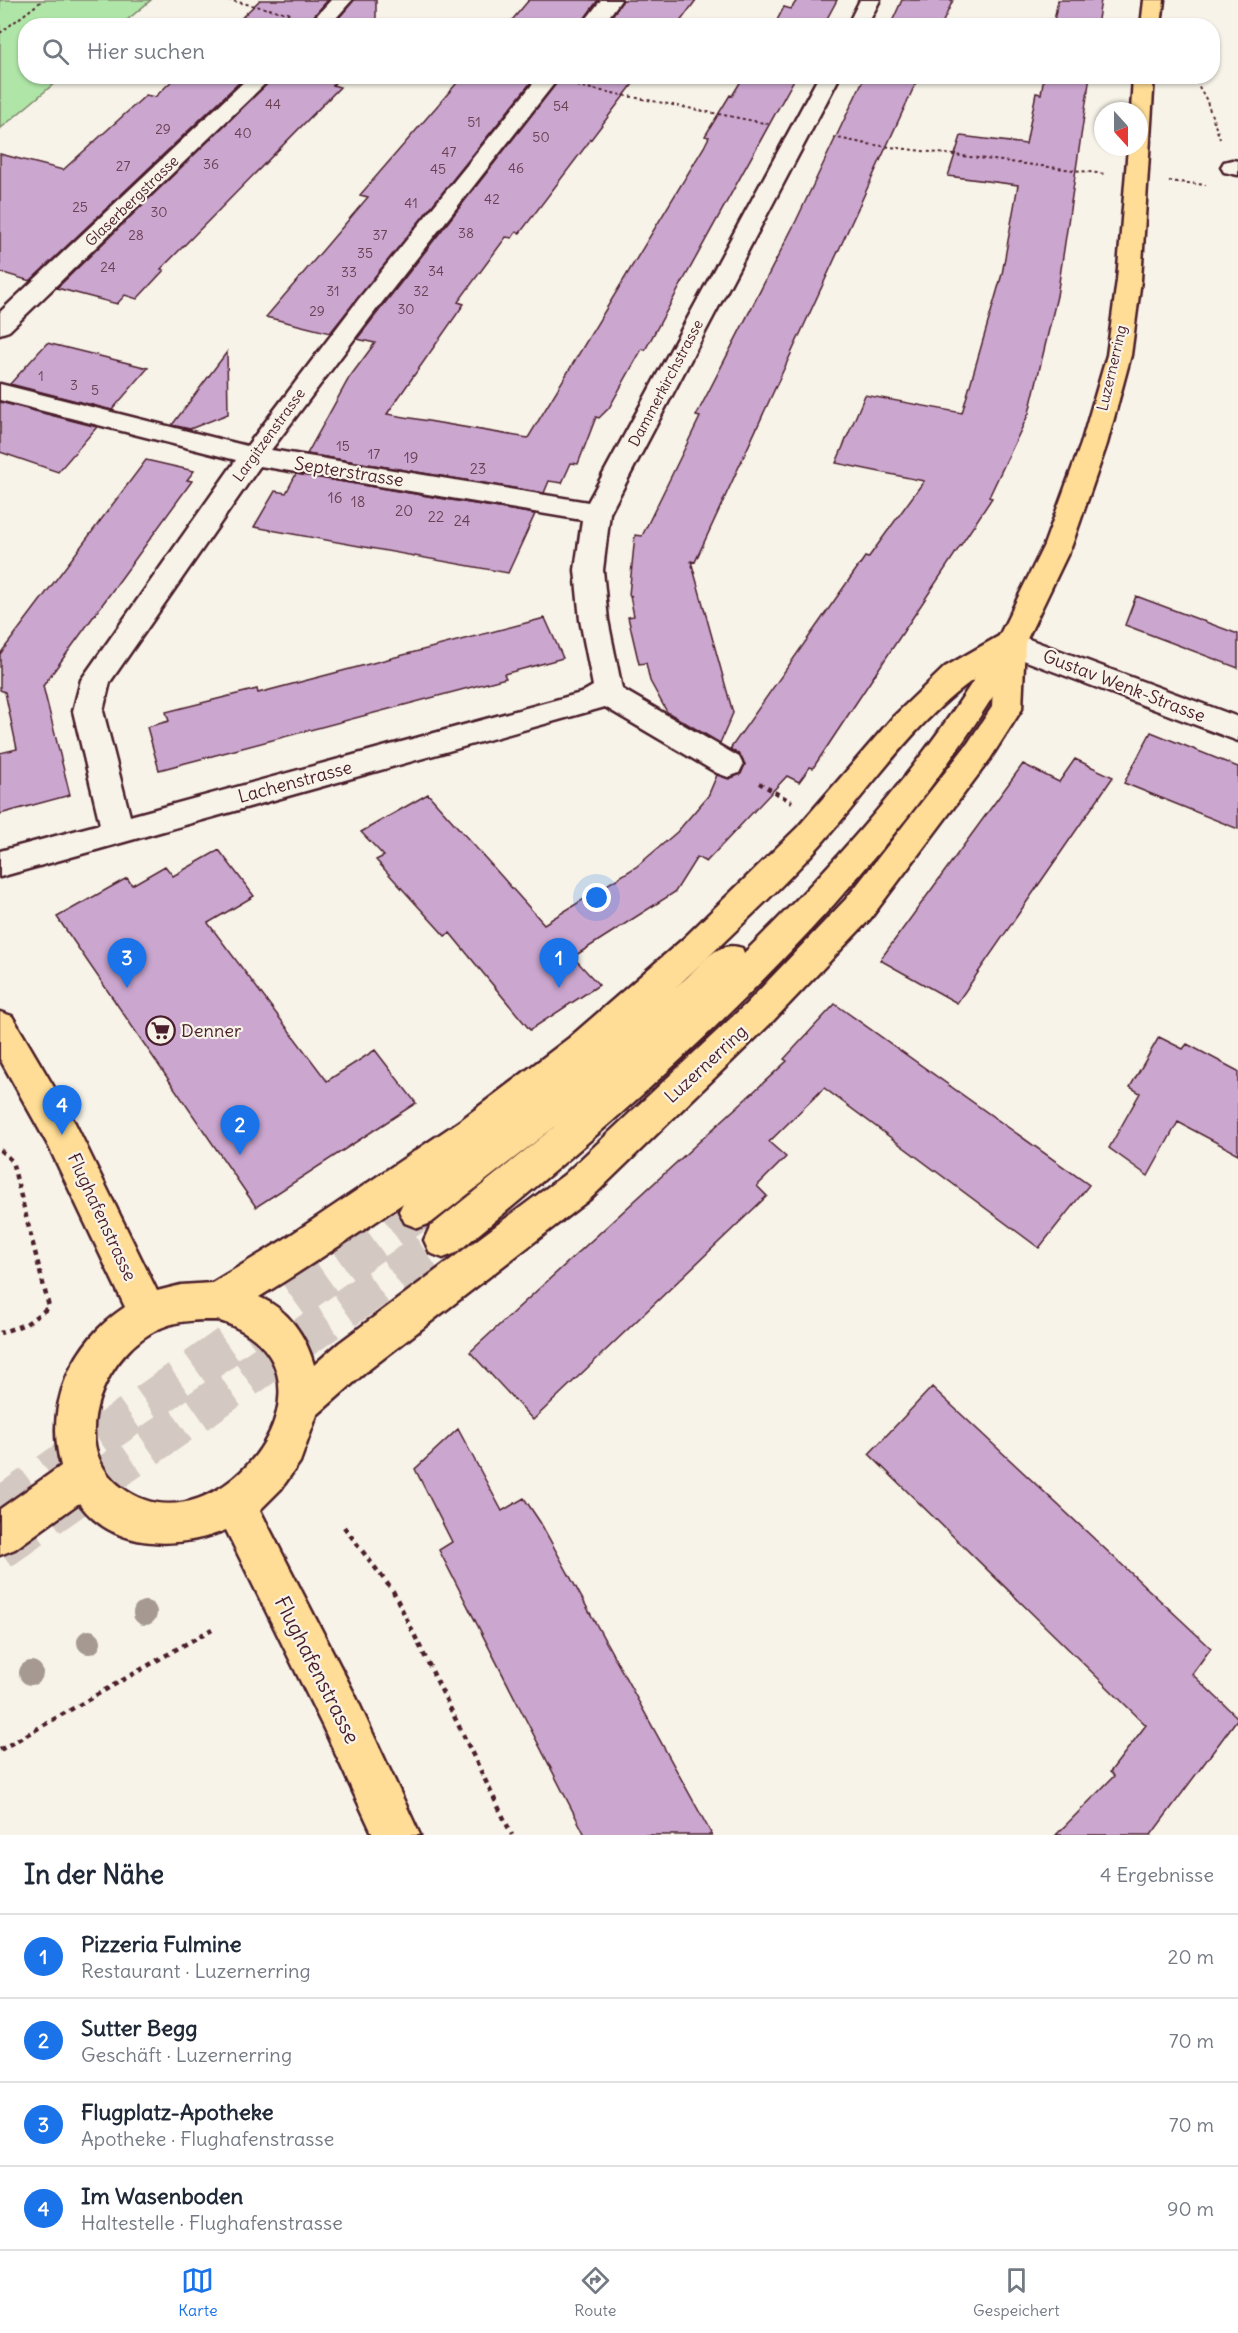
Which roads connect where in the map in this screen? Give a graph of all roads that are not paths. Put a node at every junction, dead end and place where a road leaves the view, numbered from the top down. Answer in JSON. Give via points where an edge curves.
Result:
{"nodes":[{"id":1,"x":342,"y":0,"type":"edge"},
{"id":2,"x":611,"y":0,"type":"edge"},
{"id":3,"x":870,"y":0,"type":"edge"},
{"id":4,"x":1154,"y":0,"type":"edge"},
{"id":5,"x":324,"y":18,"type":"edge"},
{"id":6,"x":597,"y":18,"type":"edge"},
{"id":7,"x":861,"y":18,"type":"edge"},
{"id":8,"x":1152,"y":18,"type":"edge"},
{"id":9,"x":255,"y":84,"type":"edge"},
{"id":10,"x":544,"y":84,"type":"edge"},
{"id":11,"x":826,"y":84,"type":"edge"},
{"id":12,"x":1144,"y":84,"type":"edge"},
{"id":13,"x":0,"y":326,"type":"edge"},
{"id":14,"x":0,"y":392,"type":"edge"},
{"id":15,"x":253,"y":456,"type":"junction"},
{"id":16,"x":596,"y":513,"type":"junction"},
{"id":17,"x":1010,"y":643,"type":"junction"},
{"id":18,"x":597,"y":698,"type":"junction"},
{"id":19,"x":1238,"y":729,"type":"edge"},
{"id":20,"x":728,"y":765,"type":"road end"},
{"id":21,"x":118,"y":831,"type":"junction"},
{"id":22,"x":0,"y":864,"type":"edge"},
{"id":23,"x":0,"y":1027,"type":"edge"},
{"id":24,"x":418,"y":1211,"type":"tunnel mouth"},
{"id":25,"x":443,"y":1240,"type":"tunnel mouth"},
{"id":26,"x":217,"y":1301,"type":"junction"},
{"id":27,"x":148,"y":1314,"type":"junction"},
{"id":28,"x":299,"y":1405,"type":"junction"},
{"id":29,"x":84,"y":1475,"type":"junction"},
{"id":30,"x":235,"y":1505,"type":"junction"},
{"id":31,"x":0,"y":1534,"type":"edge"},
{"id":32,"x":397,"y":1835,"type":"edge"}],
"edges":[{"from":1,"to":5,"type":"street"},
{"from":2,"to":6,"type":"street"},
{"from":3,"to":7,"type":"street"},
{"from":4,"to":8,"type":"main road"},
{"from":9,"to":13,"type":"street","name":"Glaserbergstrasse"},
{"from":10,"to":15,"type":"street","name":"Largitzenstrasse","via":[[367,304]]},
{"from":11,"to":16,"type":"street","name":"Dammerkirchstrasse"},
{"from":12,"to":17,"type":"main road","name":"Luzernerring","via":[[1129,280],[1119,355],[1094,444],[1058,545]]},
{"from":14,"to":15,"type":"street","name":"Septerstrasse"},
{"from":15,"to":16,"type":"street","name":"Septerstrasse"},
{"from":15,"to":21,"type":"street","name":"Largitzenstrasse","via":[[96,680],[88,711]]},
{"from":16,"to":18,"type":"street","name":"Dammerkirchstrasse","via":[[588,570],[608,686]]},
{"from":17,"to":19,"type":"street","name":"Gustav Wenk-Strasse"},
{"from":17,"to":24,"type":"main road","via":[[821,866],[708,980]]},
{"from":17,"to":25,"type":"main road","via":[[970,711],[900,803],[804,915],[626,1088]]},
{"from":17,"to":26,"type":"main road","via":[[955,675],[905,724],[823,820],[695,950],[581,1049],[474,1132],[296,1253]]},
{"from":17,"to":28,"type":"main road","name":"Luzernerring","via":[[1006,709],[979,751],[858,909],[758,1014],[576,1186],[353,1357]]},
{"from":18,"to":20,"type":"street"},
{"from":18,"to":21,"type":"street","name":"Lachenstrasse"},
{"from":21,"to":22,"type":"street","name":"Lachenstrasse"},
{"from":23,"to":27,"type":"main road","name":"Flughafenstrasse","via":[[62,1135]]},
{"from":26,"to":27,"type":"main road","via":[[182,1303]]},
{"from":26,"to":28,"type":"main road","via":[[245,1309],[269,1325],[287,1347],[297,1374]]},
{"from":27,"to":29,"type":"main road","via":[[116,1337],[91,1367],[76,1403],[74,1441]]},
{"from":28,"to":30,"type":"main road","via":[[293,1434],[279,1461],[260,1485]]},
{"from":29,"to":30,"type":"main road","via":[[104,1501],[132,1518],[165,1525],[201,1521]]},
{"from":29,"to":31,"type":"main road"},
{"from":30,"to":32,"type":"main road","name":"Flughafenstrasse"}]}
